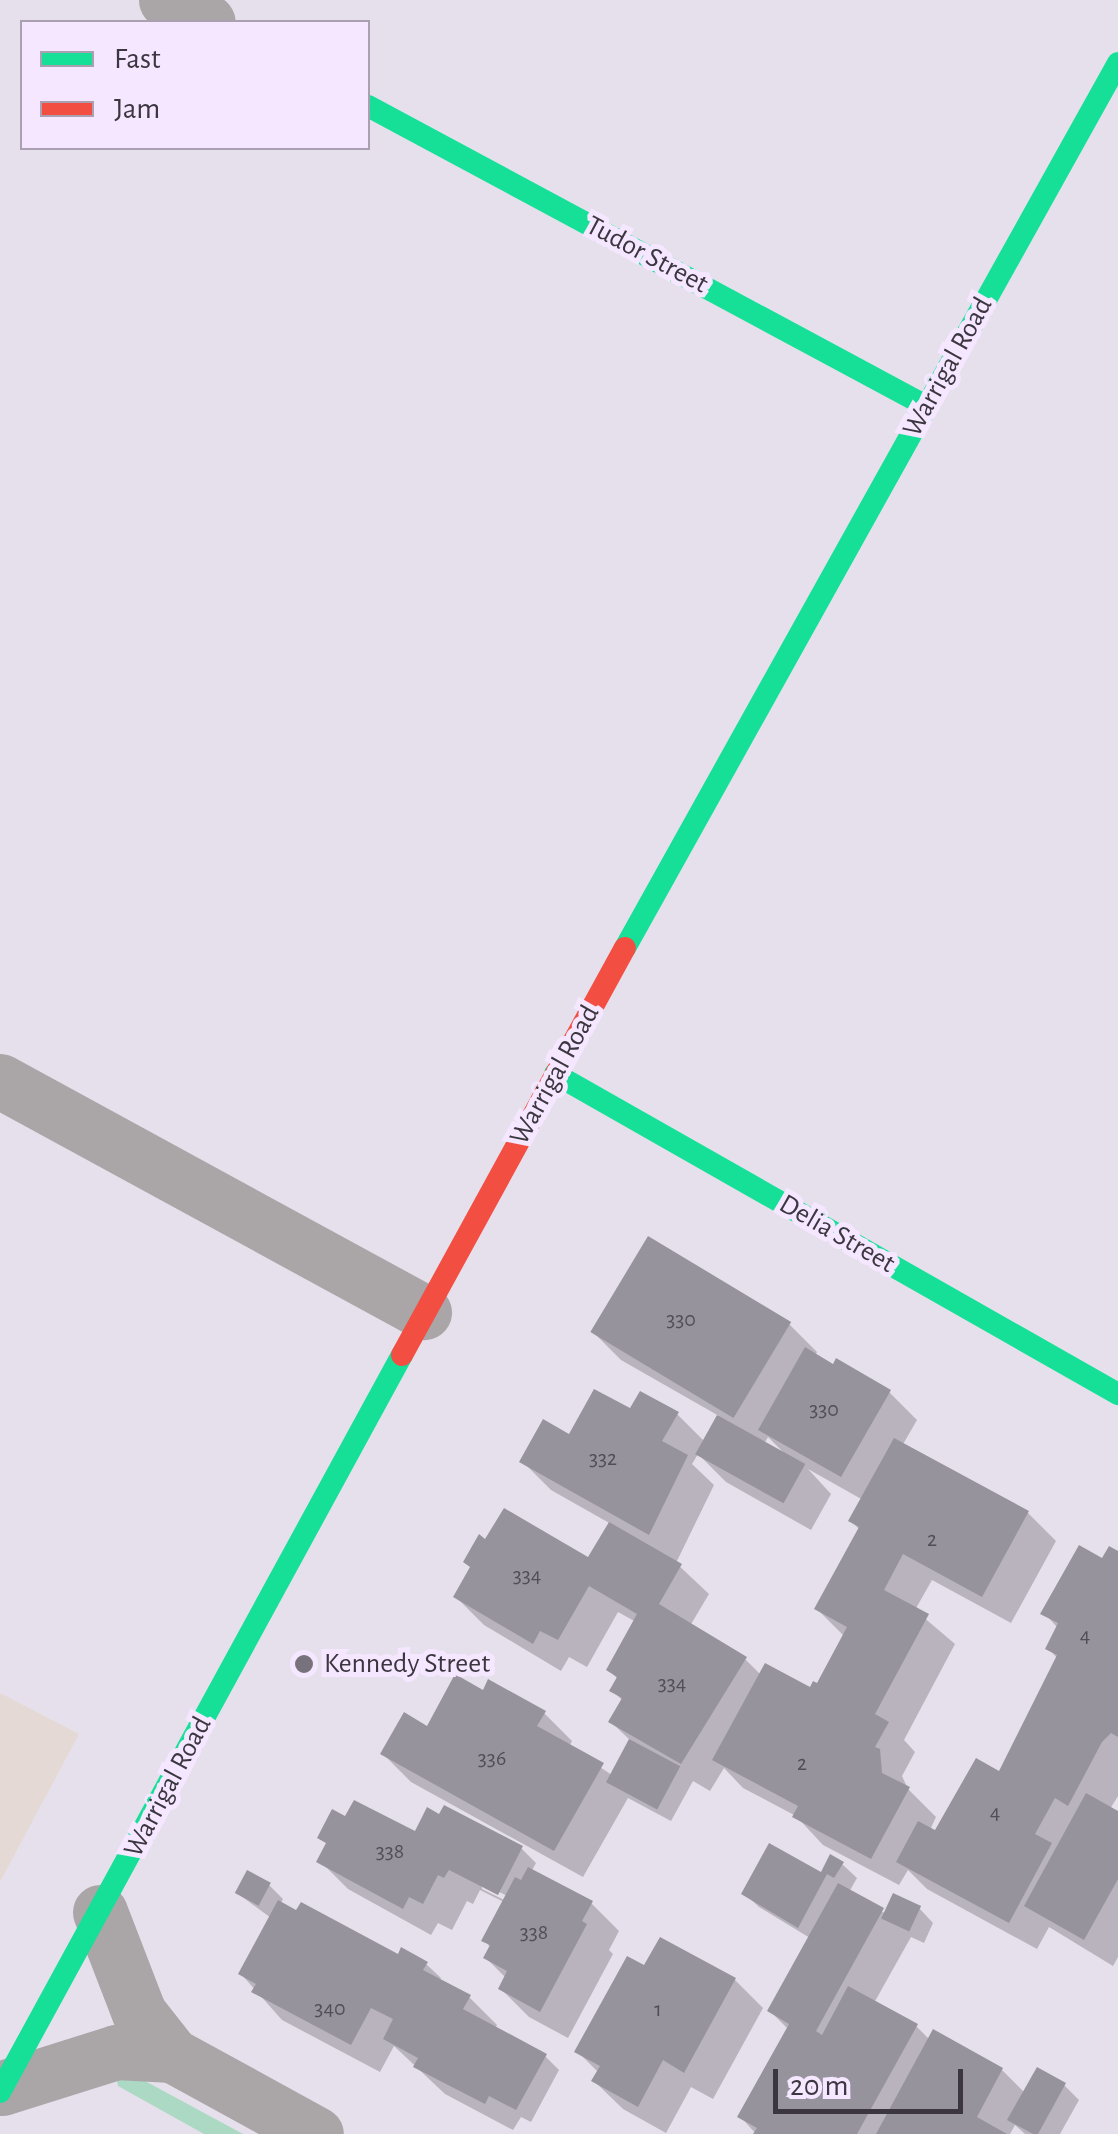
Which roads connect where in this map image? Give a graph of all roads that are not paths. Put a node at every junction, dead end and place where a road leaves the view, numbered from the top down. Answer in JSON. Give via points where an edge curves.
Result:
{"nodes":[{"id":1,"x":166,"y":0,"type":"edge"},
{"id":2,"x":204,"y":20,"type":"edge"},
{"id":3,"x":1118,"y":62,"type":"edge"},
{"id":4,"x":370,"y":107,"type":"edge"},
{"id":5,"x":926,"y":406,"type":"junction"},
{"id":6,"x":556,"y":1074,"type":"junction"},
{"id":7,"x":0,"y":1081,"type":"edge"},
{"id":8,"x":424,"y":1312,"type":"junction"},
{"id":9,"x":1118,"y":1394,"type":"edge"},
{"id":10,"x":100,"y":1912,"type":"junction"},
{"id":11,"x":172,"y":2055,"type":"junction"},
{"id":12,"x":1,"y":2090,"type":"edge"},
{"id":13,"x":316,"y":2134,"type":"edge"}],
"edges":[{"from":1,"to":2,"type":"street"},
{"from":3,"to":5,"type":"main road","name":"Warrigal Road"},
{"from":4,"to":5,"type":"main road","name":"Tudor Street"},
{"from":5,"to":6,"type":"main road","name":"Warrigal Road"},
{"from":6,"to":8,"type":"main road","name":"Warrigal Road"},
{"from":6,"to":9,"type":"main road","name":"Delia Street"},
{"from":7,"to":8,"type":"street"},
{"from":8,"to":10,"type":"main road","name":"Warrigal Road"},
{"from":10,"to":11,"type":"street","via":[[138,2013]]},
{"from":10,"to":12,"type":"main road","name":"Warrigal Road"},
{"from":11,"to":12,"type":"street","via":[[116,2052]]},
{"from":11,"to":13,"type":"street"}]}
